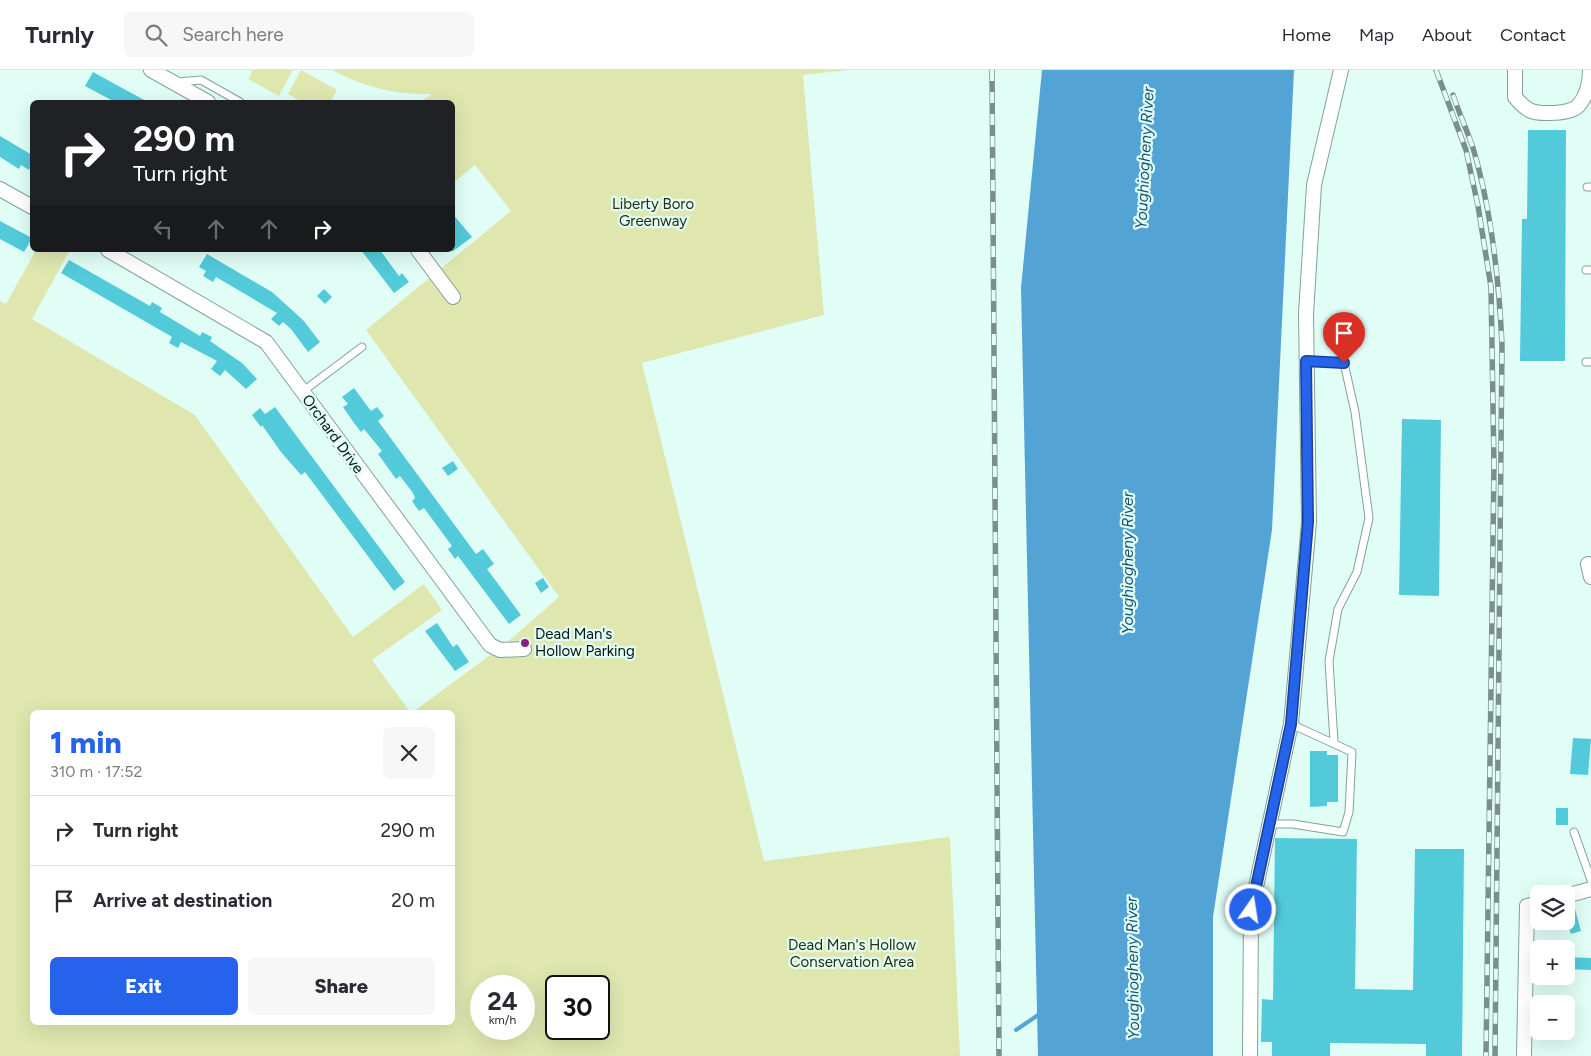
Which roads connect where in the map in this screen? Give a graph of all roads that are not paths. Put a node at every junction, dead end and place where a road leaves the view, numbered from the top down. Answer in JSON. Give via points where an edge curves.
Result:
{"nodes":[{"id":1,"x":151,"y":70,"type":"edge"},
{"id":2,"x":1341,"y":70,"type":"edge"},
{"id":3,"x":1515,"y":70,"type":"edge"},
{"id":4,"x":1590,"y":70,"type":"edge"},
{"id":5,"x":173,"y":82,"type":"junction"},
{"id":6,"x":204,"y":100,"type":"edge"},
{"id":7,"x":236,"y":100,"type":"edge"},
{"id":8,"x":0,"y":189,"type":"edge"},
{"id":9,"x":30,"y":206,"type":"edge"},
{"id":10,"x":111,"y":252,"type":"edge"},
{"id":11,"x":419,"y":252,"type":"edge"},
{"id":12,"x":453,"y":297,"type":"dead end"},
{"id":13,"x":362,"y":347,"type":"dead end"},
{"id":14,"x":1306,"y":361,"type":"junction"},
{"id":15,"x":302,"y":392,"type":"junction"},
{"id":16,"x":524,"y":649,"type":"dead end"},
{"id":17,"x":1291,"y":724,"type":"junction"},
{"id":18,"x":1334,"y":742,"type":"junction"},
{"id":19,"x":1270,"y":824,"type":"junction"},
{"id":20,"x":1574,"y":832,"type":"dead end"},
{"id":21,"x":1591,"y":880,"type":"edge"},
{"id":22,"x":1591,"y":889,"type":"edge"},
{"id":23,"x":1575,"y":893,"type":"edge"},
{"id":24,"x":1532,"y":930,"type":"edge"},
{"id":25,"x":1250,"y":1056,"type":"edge"},
{"id":26,"x":1524,"y":1056,"type":"edge"}],
"edges":[{"from":1,"to":5,"type":"street"},
{"from":2,"to":14,"type":"street","via":[[1314,185]]},
{"from":3,"to":4,"type":"street","via":[[1515,97],[1520,103],[1531,111],[1558,113],[1576,108],[1590,83]]},
{"from":5,"to":6,"type":"street"},
{"from":5,"to":7,"type":"lane","via":[[200,80]]},
{"from":8,"to":9,"type":"street"},
{"from":10,"to":15,"type":"street","name":"Orchard Drive","via":[[266,342]]},
{"from":11,"to":12,"type":"street"},
{"from":13,"to":15,"type":"lane"},
{"from":14,"to":17,"type":"street","via":[[1308,522]]},
{"from":14,"to":18,"type":"lane","via":[[1344,363],[1355,412],[1369,518],[1357,572],[1338,609],[1329,661]]},
{"from":15,"to":16,"type":"street","name":"Orchard Drive","via":[[490,645],[500,650]]},
{"from":17,"to":18,"type":"lane"},
{"from":17,"to":19,"type":"street"},
{"from":18,"to":19,"type":"lane","via":[[1352,752],[1349,812],[1343,832],[1294,824]]},
{"from":19,"to":25,"type":"street","via":[[1251,910]]},
{"from":20,"to":21,"type":"lane"},
{"from":22,"to":23,"type":"street"},
{"from":24,"to":26,"type":"street"}]}
